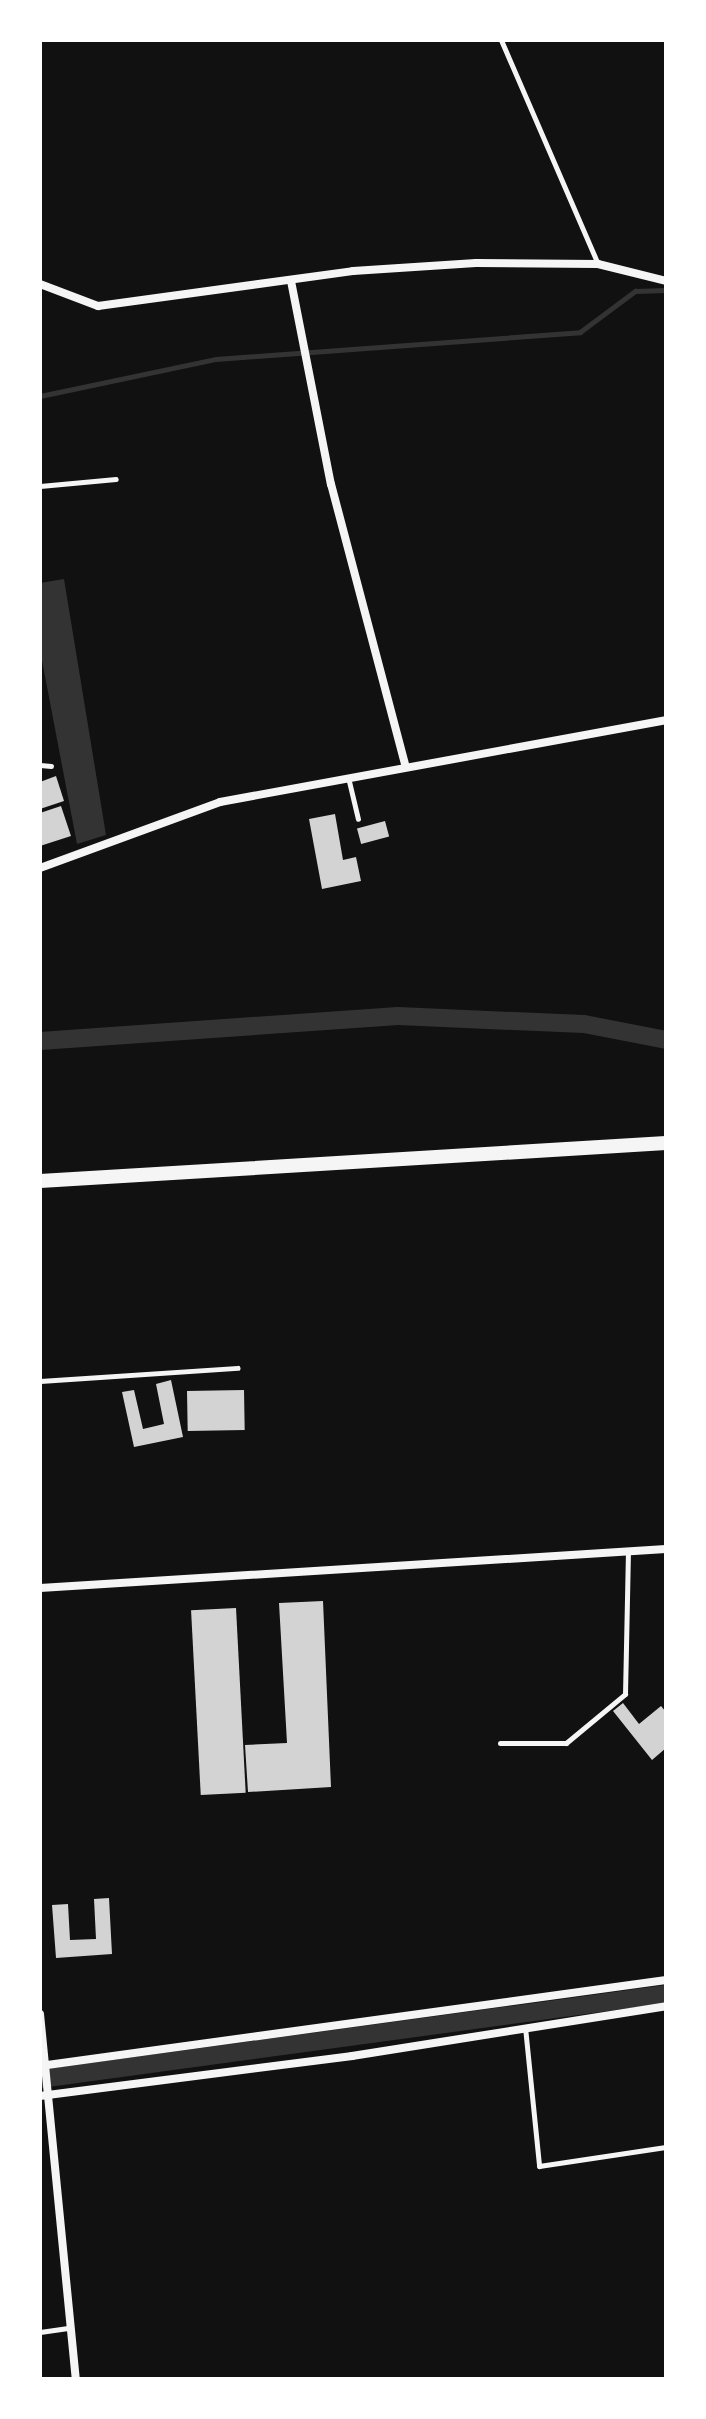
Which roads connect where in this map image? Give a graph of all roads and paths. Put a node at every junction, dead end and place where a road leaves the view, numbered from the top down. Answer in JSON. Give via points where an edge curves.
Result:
{"nodes":[{"id":1,"x":501,"y":40,"type":"edge"},
{"id":2,"x":598,"y":264,"type":"junction"},
{"id":3,"x":291,"y":281,"type":"junction"},
{"id":4,"x":666,"y":281,"type":"edge"},
{"id":5,"x":40,"y":284,"type":"edge"},
{"id":6,"x":116,"y":479,"type":"dead end"},
{"id":7,"x":40,"y":486,"type":"edge"},
{"id":8,"x":666,"y":720,"type":"edge"},
{"id":9,"x":40,"y":765,"type":"edge"},
{"id":10,"x":405,"y":765,"type":"junction"},
{"id":11,"x":51,"y":766,"type":"dead end"},
{"id":12,"x":347,"y":776,"type":"junction"},
{"id":13,"x":358,"y":819,"type":"dead end"},
{"id":14,"x":40,"y":868,"type":"edge"},
{"id":15,"x":666,"y":1143,"type":"edge"},
{"id":16,"x":40,"y":1181,"type":"edge"},
{"id":17,"x":238,"y":1368,"type":"dead end"},
{"id":18,"x":40,"y":1381,"type":"edge"},
{"id":19,"x":666,"y":1549,"type":"edge"},
{"id":20,"x":628,"y":1553,"type":"junction"},
{"id":21,"x":40,"y":1588,"type":"edge"},
{"id":22,"x":500,"y":1743,"type":"dead end"},
{"id":23,"x":666,"y":1980,"type":"edge"},
{"id":24,"x":666,"y":2006,"type":"edge"},
{"id":25,"x":40,"y":2014,"type":"edge"},
{"id":26,"x":525,"y":2026,"type":"junction"},
{"id":27,"x":43,"y":2068,"type":"edge"},
{"id":28,"x":46,"y":2093,"type":"edge"},
{"id":29,"x":666,"y":2147,"type":"edge"},
{"id":30,"x":70,"y":2328,"type":"junction"},
{"id":31,"x":40,"y":2332,"type":"edge"},
{"id":32,"x":76,"y":2379,"type":"edge"}],
"edges":[{"from":1,"to":2,"type":"lane"},
{"from":2,"to":3,"type":"street","via":[[476,263]]},
{"from":2,"to":4,"type":"street"},
{"from":3,"to":5,"type":"street","via":[[98,306]]},
{"from":3,"to":10,"type":"street","via":[[331,484]]},
{"from":6,"to":7,"type":"lane"},
{"from":8,"to":10,"type":"street"},
{"from":9,"to":11,"type":"lane"},
{"from":10,"to":12,"type":"street"},
{"from":12,"to":13,"type":"lane"},
{"from":12,"to":14,"type":"street","via":[[220,802]]},
{"from":15,"to":16,"type":"main road"},
{"from":17,"to":18,"type":"lane"},
{"from":19,"to":20,"type":"street"},
{"from":20,"to":21,"type":"street"},
{"from":20,"to":22,"type":"lane","via":[[625,1694],[566,1743]]},
{"from":23,"to":27,"type":"street"},
{"from":24,"to":26,"type":"street"},
{"from":25,"to":27,"type":"street"},
{"from":26,"to":28,"type":"street","via":[[352,2056]]},
{"from":26,"to":29,"type":"lane","via":[[539,2166]]},
{"from":27,"to":28,"type":"street"},
{"from":28,"to":30,"type":"street"},
{"from":30,"to":31,"type":"lane"},
{"from":30,"to":32,"type":"street"}]}
